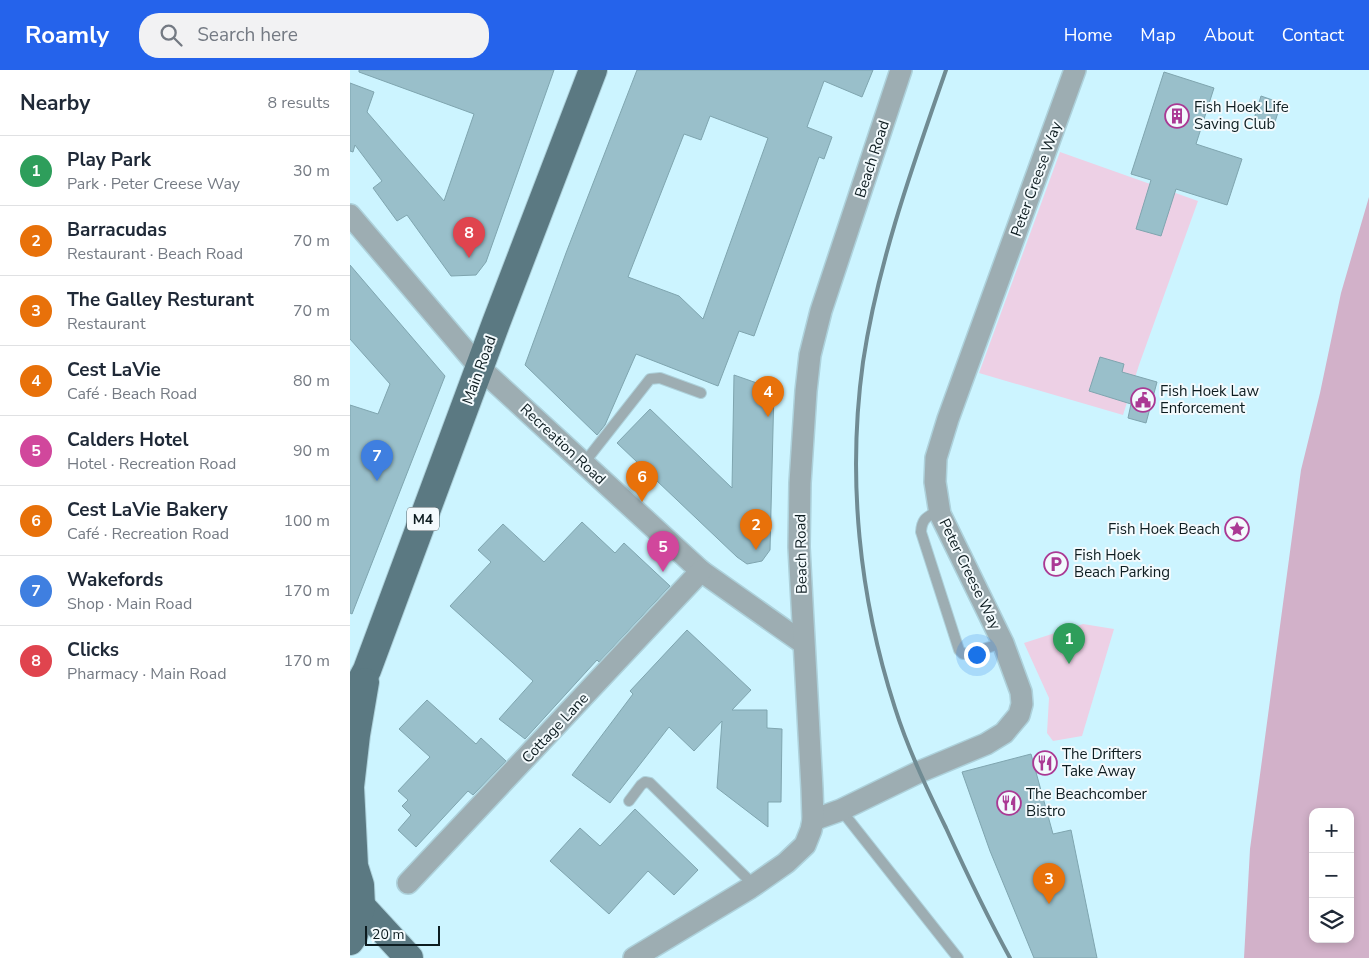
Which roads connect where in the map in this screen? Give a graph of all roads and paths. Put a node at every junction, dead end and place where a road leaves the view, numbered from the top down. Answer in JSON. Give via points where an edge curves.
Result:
{"nodes":[{"id":1,"x":593,"y":70,"type":"edge"},
{"id":2,"x":901,"y":70,"type":"edge"},
{"id":3,"x":1075,"y":70,"type":"edge"},
{"id":4,"x":350,"y":215,"type":"edge"},
{"id":5,"x":480,"y":368,"type":"junction"},
{"id":6,"x":701,"y":393,"type":"dead end"},
{"id":7,"x":584,"y":463,"type":"junction"},
{"id":8,"x":939,"y":510,"type":"junction"},
{"id":9,"x":701,"y":571,"type":"junction"},
{"id":10,"x":803,"y":643,"type":"junction"},
{"id":11,"x":1003,"y":643,"type":"junction"},
{"id":12,"x":367,"y":670,"type":"junction"},
{"id":13,"x":350,"y":702,"type":"edge"},
{"id":14,"x":629,"y":801,"type":"dead end"},
{"id":15,"x":841,"y":810,"type":"junction"},
{"id":16,"x":813,"y":820,"type":"junction"},
{"id":17,"x":352,"y":864,"type":"edge"},
{"id":18,"x":408,"y":883,"type":"dead end"},
{"id":19,"x":754,"y":885,"type":"junction"},
{"id":20,"x":361,"y":906,"type":"junction"},
{"id":21,"x":350,"y":941,"type":"edge"},
{"id":22,"x":409,"y":958,"type":"edge"},
{"id":23,"x":634,"y":958,"type":"edge"},
{"id":24,"x":958,"y":958,"type":"edge"}],
"edges":[{"from":1,"to":5,"type":"main road","name":"Main Road","number":"M4"},
{"from":2,"to":10,"type":"street","name":"Beach Road","via":[[821,311],[810,355],[800,483]]},
{"from":3,"to":8,"type":"street","name":"Peter Creese Way","via":[[944,432],[936,458]]},
{"from":4,"to":5,"type":"street","name":"Recreation Road"},
{"from":5,"to":7,"type":"street","name":"Recreation Road"},
{"from":5,"to":12,"type":"main road","name":"Main Road","number":"M4"},
{"from":6,"to":7,"type":"lane","via":[[660,378],[650,379]]},
{"from":7,"to":9,"type":"street","name":"Recreation Road"},
{"from":8,"to":11,"type":"street","name":"Peter Creese Way"},
{"from":8,"to":11,"type":"lane","via":[[925,518],[921,532],[959,650],[963,654],[970,653]]},
{"from":9,"to":10,"type":"street","name":"Recreation Road"},
{"from":9,"to":18,"type":"street","name":"Cottage Lane"},
{"from":10,"to":16,"type":"street","name":"Beach Road"},
{"from":11,"to":15,"type":"street","name":"Peter Creese Way","via":[[1021,692],[1022,704],[1019,715],[1004,733]]},
{"from":12,"to":13,"type":"main road","name":"Main Road","number":"M4"},
{"from":12,"to":17,"type":"main road","name":"Main Road","number":"M4","via":[[351,768]]},
{"from":14,"to":19,"type":"lane","via":[[640,785],[650,783]]},
{"from":15,"to":16,"type":"street","name":"Peter Creese Way"},
{"from":15,"to":24,"type":"lane"},
{"from":16,"to":19,"type":"street","name":"Beach Road","via":[[805,845],[786,864]]},
{"from":17,"to":20,"type":"main road","name":"Main Road","number":"M4","via":[[360,885]]},
{"from":19,"to":23,"type":"street","name":"Beach Road"},
{"from":20,"to":21,"type":"main road","name":"Main Road","number":"M4"},
{"from":20,"to":22,"type":"main road"}]}
